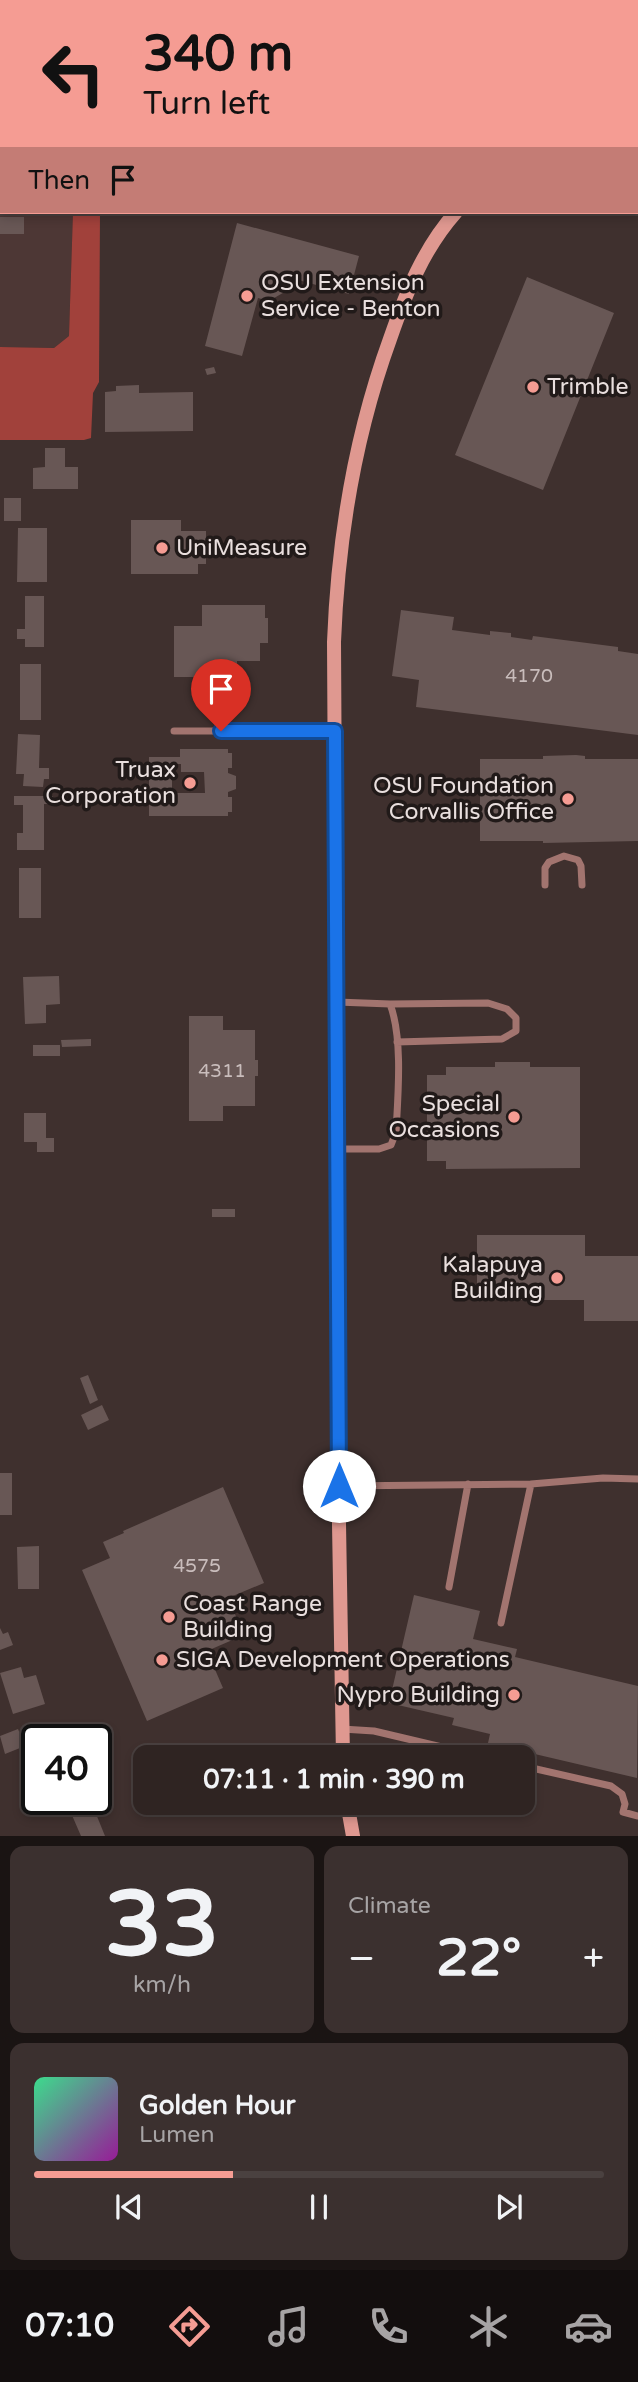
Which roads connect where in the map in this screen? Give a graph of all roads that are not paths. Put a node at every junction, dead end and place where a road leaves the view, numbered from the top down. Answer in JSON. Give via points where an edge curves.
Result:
{"nodes":[{"id":1,"x":454,"y":214,"type":"edge"},
{"id":2,"x":174,"y":731,"type":"dead end"},
{"id":3,"x":335,"y":731,"type":"junction"},
{"id":4,"x":545,"y":885,"type":"dead end"},
{"id":5,"x":582,"y":885,"type":"dead end"},
{"id":6,"x":337,"y":1002,"type":"junction"},
{"id":7,"x":390,"y":1004,"type":"junction"},
{"id":8,"x":397,"y":1042,"type":"junction"},
{"id":9,"x":337,"y":1149,"type":"junction"},
{"id":10,"x":638,"y":1479,"type":"edge"},
{"id":11,"x":468,"y":1484,"type":"junction"},
{"id":12,"x":531,"y":1484,"type":"junction"},
{"id":13,"x":339,"y":1486,"type":"junction"},
{"id":14,"x":449,"y":1587,"type":"dead end"},
{"id":15,"x":501,"y":1623,"type":"dead end"},
{"id":16,"x":342,"y":1729,"type":"junction"},
{"id":17,"x":343,"y":1745,"type":"edge"},
{"id":18,"x":433,"y":1745,"type":"edge"},
{"id":19,"x":535,"y":1769,"type":"edge"},
{"id":20,"x":349,"y":1815,"type":"edge"},
{"id":21,"x":638,"y":1816,"type":"edge"},
{"id":22,"x":353,"y":1836,"type":"edge"}],
"edges":[{"from":1,"to":3,"type":"street","via":[[431,243],[401,307],[359,438],[336,592]]},
{"from":2,"to":3,"type":"lane"},
{"from":3,"to":6,"type":"street"},
{"from":4,"to":5,"type":"lane","via":[[545,867],[564,856],[578,860]]},
{"from":6,"to":7,"type":"lane"},
{"from":6,"to":9,"type":"street"},
{"from":7,"to":8,"type":"lane"},
{"from":7,"to":8,"type":"lane","via":[[488,1003],[507,1009],[516,1018],[516,1031],[502,1039]]},
{"from":8,"to":9,"type":"lane","via":[[396,1132],[391,1145]]},
{"from":9,"to":13,"type":"street"},
{"from":10,"to":12,"type":"lane"},
{"from":11,"to":12,"type":"lane"},
{"from":11,"to":13,"type":"lane"},
{"from":11,"to":14,"type":"lane"},
{"from":12,"to":15,"type":"lane"},
{"from":13,"to":16,"type":"street"},
{"from":16,"to":17,"type":"street"},
{"from":16,"to":18,"type":"lane","via":[[374,1731]]},
{"from":19,"to":21,"type":"lane","via":[[611,1786],[622,1794],[623,1812]]},
{"from":20,"to":22,"type":"street"}]}
